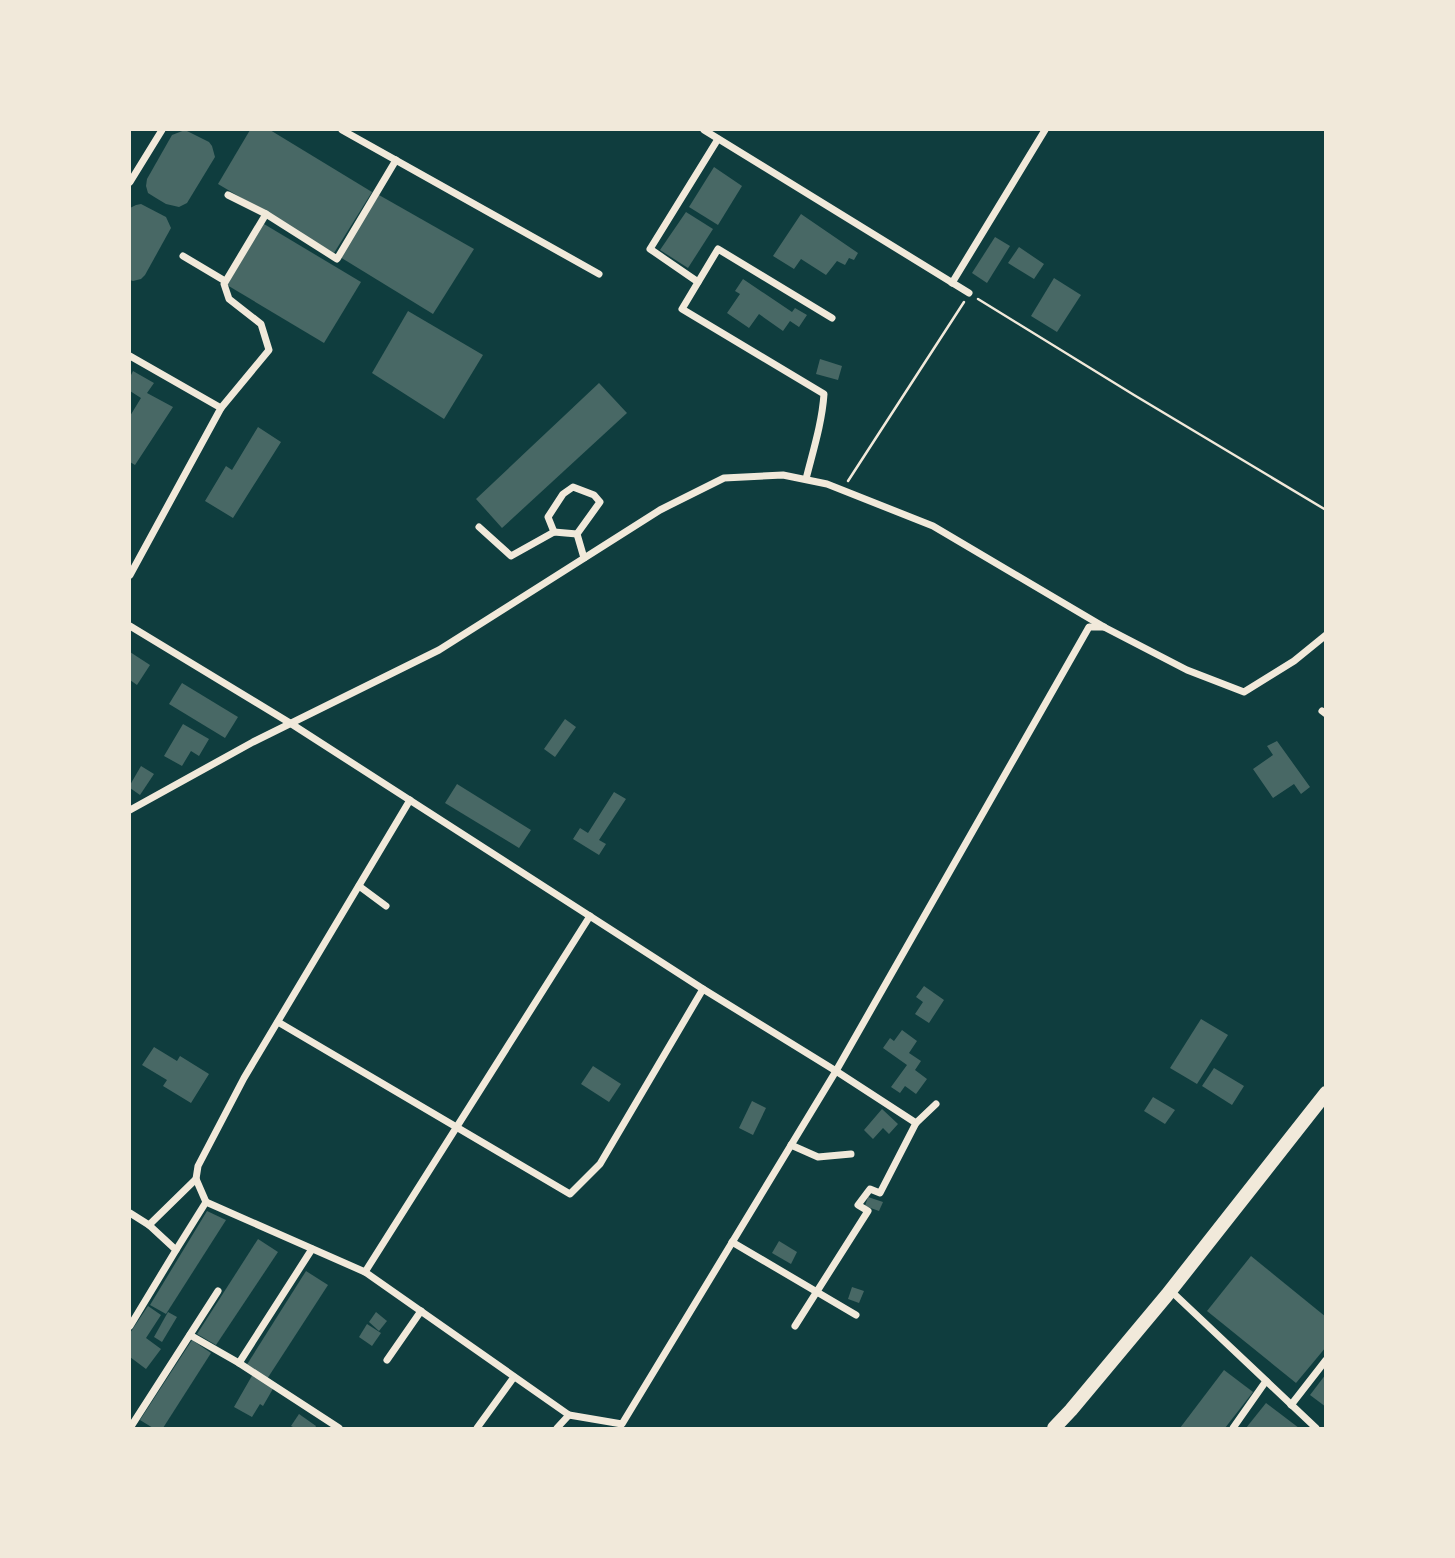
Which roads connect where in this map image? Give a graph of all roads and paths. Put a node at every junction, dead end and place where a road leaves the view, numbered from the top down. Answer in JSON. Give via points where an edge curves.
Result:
{"nodes":[{"id":1,"x":162,"y":130,"type":"edge"},
{"id":2,"x":342,"y":130,"type":"edge"},
{"id":3,"x":704,"y":130,"type":"edge"},
{"id":4,"x":1045,"y":130,"type":"edge"},
{"id":5,"x":718,"y":139,"type":"junction"},
{"id":6,"x":396,"y":160,"type":"junction"},
{"id":7,"x":130,"y":181,"type":"edge"},
{"id":8,"x":229,"y":195,"type":"dead end"},
{"id":9,"x":266,"y":214,"type":"junction"},
{"id":10,"x":183,"y":256,"type":"dead end"},
{"id":11,"x":599,"y":274,"type":"dead end"},
{"id":12,"x":225,"y":281,"type":"junction"},
{"id":13,"x":698,"y":282,"type":"junction"},
{"id":14,"x":952,"y":283,"type":"junction"},
{"id":15,"x":969,"y":293,"type":"junction"},
{"id":16,"x":832,"y":318,"type":"dead end"},
{"id":17,"x":130,"y":356,"type":"edge"},
{"id":18,"x":221,"y":408,"type":"junction"},
{"id":19,"x":806,"y":479,"type":"junction"},
{"id":20,"x":843,"y":490,"type":"junction"},
{"id":21,"x":1325,"y":510,"type":"edge"},
{"id":22,"x":479,"y":527,"type":"dead end"},
{"id":23,"x":554,"y":532,"type":"junction"},
{"id":24,"x":577,"y":534,"type":"junction"},
{"id":25,"x":584,"y":558,"type":"junction"},
{"id":26,"x":130,"y":575,"type":"edge"},
{"id":27,"x":130,"y":626,"type":"edge"},
{"id":28,"x":1104,"y":627,"type":"junction"},
{"id":29,"x":1325,"y":635,"type":"edge"},
{"id":30,"x":290,"y":723,"type":"junction"},
{"id":31,"x":410,"y":800,"type":"junction"},
{"id":32,"x":130,"y":810,"type":"edge"},
{"id":33,"x":359,"y":886,"type":"junction"},
{"id":34,"x":386,"y":906,"type":"dead end"},
{"id":35,"x":590,"y":916,"type":"junction"},
{"id":36,"x":703,"y":989,"type":"junction"},
{"id":37,"x":278,"y":1022,"type":"junction"},
{"id":38,"x":836,"y":1071,"type":"junction"},
{"id":39,"x":1325,"y":1093,"type":"edge"},
{"id":40,"x":936,"y":1104,"type":"dead end"},
{"id":41,"x":916,"y":1124,"type":"junction"},
{"id":42,"x":457,"y":1127,"type":"junction"},
{"id":43,"x":791,"y":1145,"type":"junction"},
{"id":44,"x":851,"y":1154,"type":"dead end"},
{"id":45,"x":196,"y":1179,"type":"junction"},
{"id":46,"x":206,"y":1202,"type":"junction"},
{"id":47,"x":130,"y":1213,"type":"edge"},
{"id":48,"x":149,"y":1225,"type":"junction"},
{"id":49,"x":732,"y":1242,"type":"junction"},
{"id":50,"x":312,"y":1249,"type":"junction"},
{"id":51,"x":176,"y":1250,"type":"junction"},
{"id":52,"x":365,"y":1272,"type":"junction"},
{"id":53,"x":1171,"y":1290,"type":"junction"},
{"id":54,"x":218,"y":1291,"type":"dead end"},
{"id":55,"x":817,"y":1292,"type":"junction"},
{"id":56,"x":421,"y":1311,"type":"junction"},
{"id":57,"x":856,"y":1315,"type":"dead end"},
{"id":58,"x":130,"y":1326,"type":"edge"},
{"id":59,"x":795,"y":1326,"type":"dead end"},
{"id":60,"x":190,"y":1335,"type":"junction"},
{"id":61,"x":387,"y":1360,"type":"dead end"},
{"id":62,"x":1325,"y":1360,"type":"edge"},
{"id":63,"x":239,"y":1363,"type":"junction"},
{"id":64,"x":514,"y":1377,"type":"junction"},
{"id":65,"x":1266,"y":1381,"type":"junction"},
{"id":66,"x":1291,"y":1405,"type":"junction"},
{"id":67,"x":569,"y":1415,"type":"junction"},
{"id":68,"x":130,"y":1429,"type":"edge"},
{"id":69,"x":339,"y":1429,"type":"edge"},
{"id":70,"x":477,"y":1429,"type":"edge"},
{"id":71,"x":557,"y":1429,"type":"edge"},
{"id":72,"x":1054,"y":1429,"type":"edge"},
{"id":73,"x":1233,"y":1429,"type":"edge"},
{"id":74,"x":1317,"y":1429,"type":"edge"}],
"edges":[{"from":1,"to":7,"type":"street"},
{"from":2,"to":6,"type":"street"},
{"from":3,"to":5,"type":"street"},
{"from":4,"to":14,"type":"street"},
{"from":5,"to":13,"type":"street","via":[[650,249]]},
{"from":5,"to":14,"type":"street"},
{"from":6,"to":9,"type":"street","via":[[337,259]]},
{"from":6,"to":11,"type":"street"},
{"from":8,"to":9,"type":"street"},
{"from":9,"to":12,"type":"street"},
{"from":10,"to":12,"type":"street"},
{"from":12,"to":18,"type":"street","via":[[229,299],[261,324],[269,350]]},
{"from":13,"to":16,"type":"street","via":[[718,249]]},
{"from":13,"to":19,"type":"street","via":[[682,309],[824,394]]},
{"from":14,"to":15,"type":"street"},
{"from":15,"to":20,"type":"path"},
{"from":15,"to":21,"type":"path"},
{"from":17,"to":18,"type":"street"},
{"from":18,"to":26,"type":"street"},
{"from":19,"to":20,"type":"street"},
{"from":19,"to":25,"type":"street","via":[[783,474],[724,478],[660,510]]},
{"from":20,"to":28,"type":"street","via":[[933,526]]},
{"from":22,"to":23,"type":"street","via":[[512,556]]},
{"from":23,"to":24,"type":"street"},
{"from":23,"to":24,"type":"street","via":[[548,517],[573,487],[600,502]]},
{"from":24,"to":25,"type":"street"},
{"from":25,"to":30,"type":"street","via":[[439,650]]},
{"from":27,"to":30,"type":"street"},
{"from":28,"to":29,"type":"street","via":[[1187,670],[1244,692]]},
{"from":28,"to":38,"type":"street","via":[[1089,627]]},
{"from":30,"to":31,"type":"street"},
{"from":30,"to":32,"type":"street"},
{"from":31,"to":33,"type":"street"},
{"from":31,"to":35,"type":"street"},
{"from":33,"to":34,"type":"street"},
{"from":33,"to":37,"type":"street"},
{"from":35,"to":36,"type":"street"},
{"from":35,"to":42,"type":"street"},
{"from":36,"to":38,"type":"street"},
{"from":36,"to":42,"type":"street","via":[[600,1164],[570,1194]]},
{"from":37,"to":42,"type":"street"},
{"from":37,"to":45,"type":"street","via":[[198,1166]]},
{"from":38,"to":41,"type":"street"},
{"from":38,"to":43,"type":"street"},
{"from":39,"to":53,"type":"main road"},
{"from":40,"to":41,"type":"street"},
{"from":41,"to":55,"type":"street","via":[[880,1193],[870,1189],[858,1205],[868,1211]]},
{"from":42,"to":52,"type":"street"},
{"from":43,"to":44,"type":"street","via":[[818,1157]]},
{"from":43,"to":49,"type":"street"},
{"from":45,"to":46,"type":"street"},
{"from":45,"to":48,"type":"street"},
{"from":46,"to":50,"type":"street"},
{"from":46,"to":51,"type":"street"},
{"from":47,"to":48,"type":"street"},
{"from":48,"to":51,"type":"street"},
{"from":49,"to":55,"type":"street"},
{"from":49,"to":67,"type":"street","via":[[622,1424]]},
{"from":50,"to":52,"type":"street"},
{"from":50,"to":63,"type":"street"},
{"from":51,"to":58,"type":"street"},
{"from":52,"to":56,"type":"street"},
{"from":53,"to":65,"type":"street"},
{"from":53,"to":72,"type":"main road"},
{"from":54,"to":60,"type":"street"},
{"from":55,"to":57,"type":"street"},
{"from":55,"to":59,"type":"street"},
{"from":56,"to":61,"type":"street"},
{"from":56,"to":64,"type":"street"},
{"from":60,"to":63,"type":"street"},
{"from":60,"to":68,"type":"street"},
{"from":62,"to":66,"type":"street"},
{"from":63,"to":69,"type":"street"},
{"from":64,"to":67,"type":"street"},
{"from":64,"to":70,"type":"street"},
{"from":65,"to":66,"type":"street"},
{"from":65,"to":73,"type":"street"},
{"from":66,"to":74,"type":"street"},
{"from":67,"to":71,"type":"street"}]}
